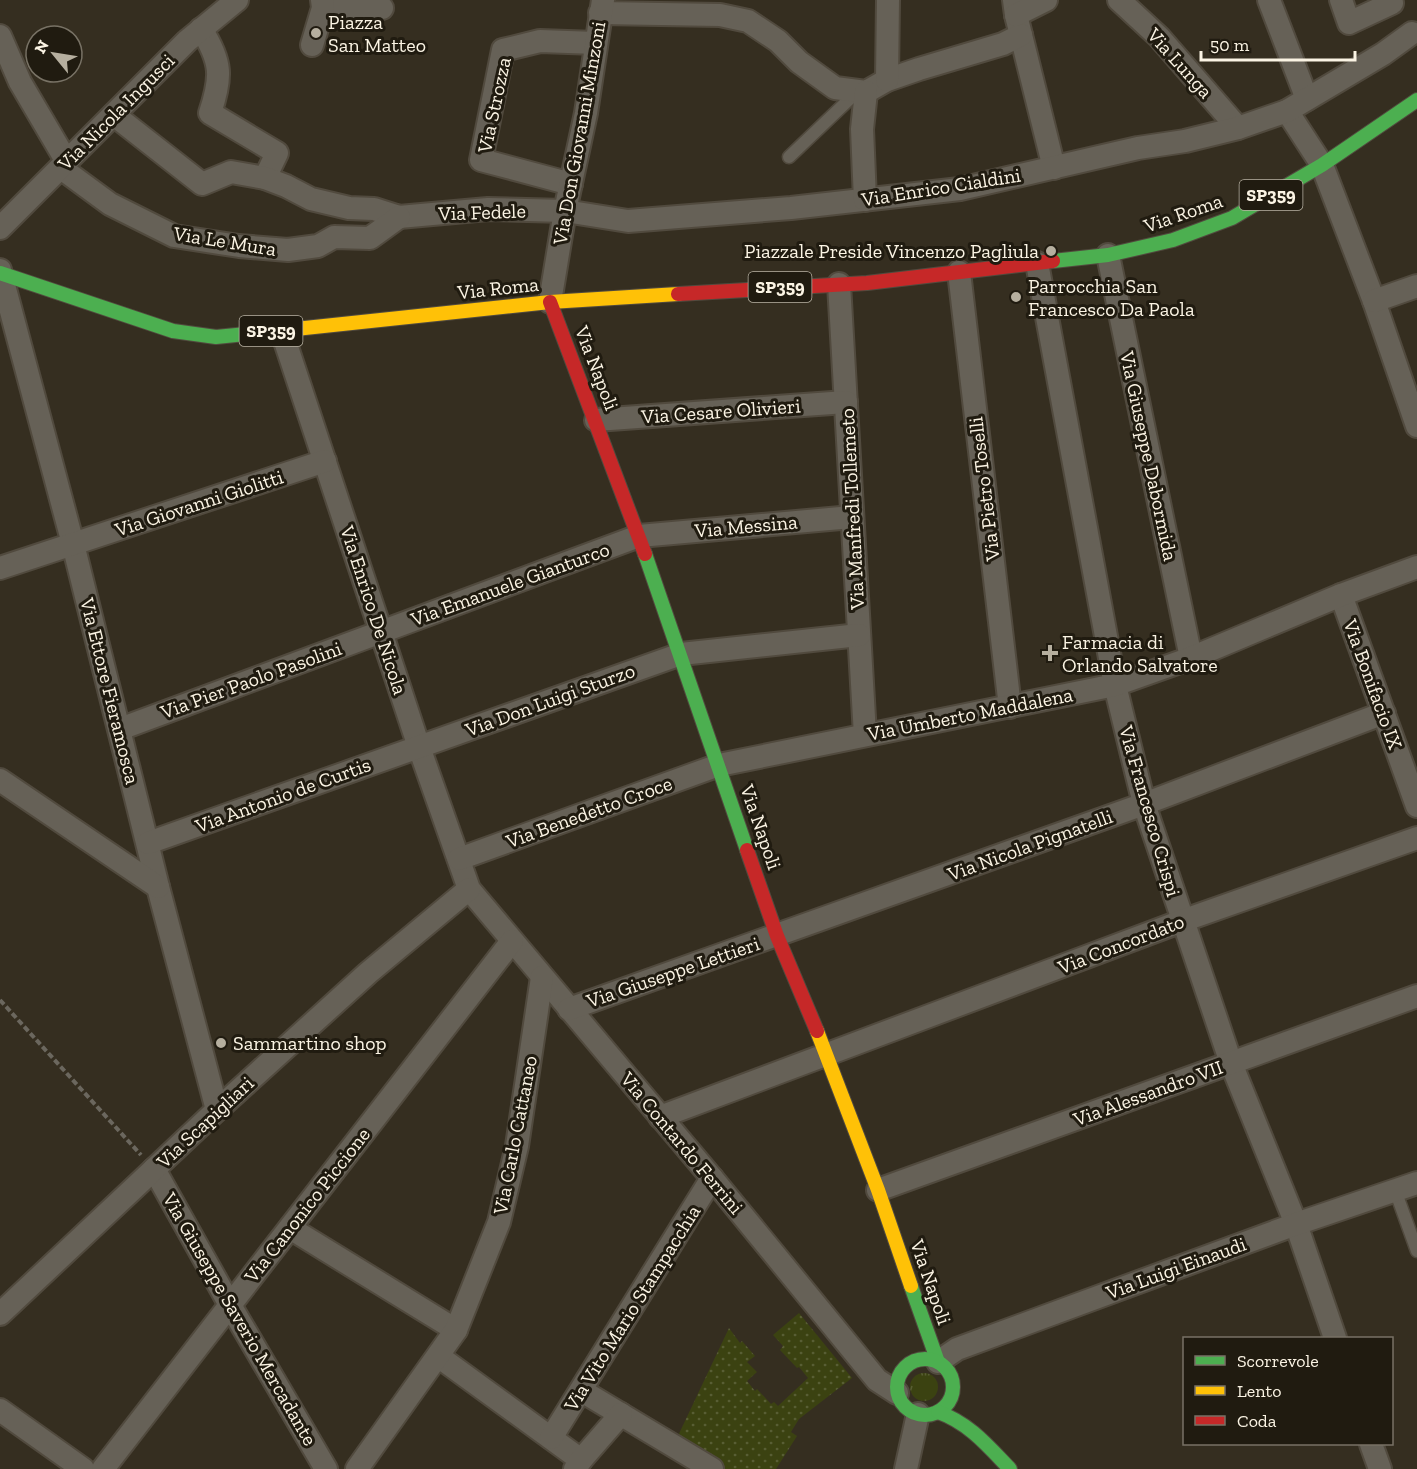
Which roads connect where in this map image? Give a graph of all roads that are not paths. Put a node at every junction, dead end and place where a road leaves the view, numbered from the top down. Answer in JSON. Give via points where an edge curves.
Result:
{"nodes":[{"id":1,"x":237,"y":0,"type":"edge"},
{"id":2,"x":888,"y":0,"type":"edge"},
{"id":3,"x":1046,"y":0,"type":"edge"},
{"id":4,"x":1119,"y":0,"type":"edge"},
{"id":5,"x":1269,"y":0,"type":"edge"},
{"id":6,"x":1341,"y":0,"type":"edge"},
{"id":7,"x":1392,"y":3,"type":"dead end"},
{"id":8,"x":323,"y":4,"type":"edge"},
{"id":9,"x":601,"y":7,"type":"edge"},
{"id":10,"x":382,"y":8,"type":"dead end"},
{"id":11,"x":1017,"y":17,"type":"edge"},
{"id":12,"x":201,"y":29,"type":"junction"},
{"id":13,"x":1412,"y":33,"type":"dead end"},
{"id":14,"x":0,"y":36,"type":"edge"},
{"id":15,"x":596,"y":43,"type":"junction"},
{"id":16,"x":312,"y":45,"type":"dead end"},
{"id":17,"x":887,"y":81,"type":"junction"},
{"id":18,"x":862,"y":92,"type":"junction"},
{"id":19,"x":1307,"y":99,"type":"junction"},
{"id":20,"x":1417,"y":100,"type":"edge"},
{"id":21,"x":1287,"y":111,"type":"junction"},
{"id":22,"x":114,"y":115,"type":"junction"},
{"id":23,"x":1238,"y":128,"type":"junction"},
{"id":24,"x":789,"y":158,"type":"dead end"},
{"id":25,"x":64,"y":165,"type":"junction"},
{"id":26,"x":1322,"y":165,"type":"junction"},
{"id":27,"x":1054,"y":168,"type":"junction"},
{"id":28,"x":265,"y":178,"type":"junction"},
{"id":29,"x":571,"y":184,"type":"junction"},
{"id":30,"x":865,"y":200,"type":"junction"},
{"id":31,"x":565,"y":211,"type":"junction"},
{"id":32,"x":399,"y":217,"type":"junction"},
{"id":33,"x":0,"y":228,"type":"edge"},
{"id":34,"x":1108,"y":255,"type":"junction"},
{"id":35,"x":1037,"y":263,"type":"junction"},
{"id":36,"x":0,"y":272,"type":"edge"},
{"id":37,"x":959,"y":272,"type":"junction"},
{"id":38,"x":838,"y":284,"type":"junction"},
{"id":39,"x":1417,"y":286,"type":"edge"},
{"id":40,"x":550,"y":302,"type":"junction"},
{"id":41,"x":1374,"y":302,"type":"junction"},
{"id":42,"x":281,"y":330,"type":"junction"},
{"id":43,"x":846,"y":402,"type":"junction"},
{"id":44,"x":596,"y":420,"type":"junction"},
{"id":45,"x":1417,"y":426,"type":"edge"},
{"id":46,"x":324,"y":461,"type":"junction"},
{"id":47,"x":852,"y":517,"type":"junction"},
{"id":48,"x":639,"y":536,"type":"junction"},
{"id":49,"x":73,"y":544,"type":"junction"},
{"id":50,"x":1417,"y":567,"type":"edge"},
{"id":51,"x":0,"y":568,"type":"edge"},
{"id":52,"x":1341,"y":595,"type":"junction"},
{"id":53,"x":382,"y":632,"type":"junction"},
{"id":54,"x":859,"y":635,"type":"junction"},
{"id":55,"x":681,"y":654,"type":"junction"},
{"id":56,"x":1191,"y":658,"type":"junction"},
{"id":57,"x":1115,"y":685,"type":"junction"},
{"id":58,"x":1010,"y":706,"type":"junction"},
{"id":59,"x":1384,"y":714,"type":"junction"},
{"id":60,"x":120,"y":729,"type":"junction"},
{"id":61,"x":865,"y":735,"type":"junction"},
{"id":62,"x":418,"y":747,"type":"junction"},
{"id":63,"x":719,"y":765,"type":"junction"},
{"id":64,"x":0,"y":780,"type":"edge"},
{"id":65,"x":1144,"y":804,"type":"junction"},
{"id":66,"x":1417,"y":806,"type":"edge"},
{"id":67,"x":1417,"y":838,"type":"edge"},
{"id":68,"x":148,"y":843,"type":"junction"},
{"id":69,"x":459,"y":859,"type":"junction"},
{"id":70,"x":158,"y":888,"type":"junction"},
{"id":71,"x":470,"y":889,"type":"junction"},
{"id":72,"x":1182,"y":921,"type":"junction"},
{"id":73,"x":777,"y":936,"type":"junction"},
{"id":74,"x":512,"y":941,"type":"junction"},
{"id":75,"x":542,"y":977,"type":"junction"},
{"id":76,"x":1417,"y":996,"type":"edge"},
{"id":77,"x":569,"y":1009,"type":"junction"},
{"id":78,"x":827,"y":1055,"type":"junction"},
{"id":79,"x":1230,"y":1063,"type":"junction"},
{"id":80,"x":217,"y":1110,"type":"junction"},
{"id":81,"x":660,"y":1117,"type":"junction"},
{"id":82,"x":154,"y":1169,"type":"junction"},
{"id":83,"x":712,"y":1178,"type":"junction"},
{"id":84,"x":1417,"y":1183,"type":"edge"},
{"id":85,"x":878,"y":1190,"type":"junction"},
{"id":86,"x":1395,"y":1190,"type":"junction"},
{"id":87,"x":1296,"y":1224,"type":"junction"},
{"id":88,"x":290,"y":1228,"type":"junction"},
{"id":89,"x":1417,"y":1251,"type":"edge"},
{"id":90,"x":230,"y":1305,"type":"junction"},
{"id":91,"x":0,"y":1314,"type":"edge"},
{"id":92,"x":456,"y":1330,"type":"junction"},
{"id":93,"x":1335,"y":1337,"type":"edge"},
{"id":94,"x":438,"y":1356,"type":"junction"},
{"id":95,"x":938,"y":1362,"type":"junction"},
{"id":96,"x":953,"y":1389,"type":"junction"},
{"id":97,"x":582,"y":1391,"type":"junction"},
{"id":98,"x":897,"y":1393,"type":"junction"},
{"id":99,"x":0,"y":1410,"type":"edge"},
{"id":100,"x":928,"y":1413,"type":"junction"},
{"id":101,"x":621,"y":1414,"type":"junction"},
{"id":102,"x":970,"y":1428,"type":"junction"},
{"id":103,"x":551,"y":1438,"type":"junction"},
{"id":104,"x":1372,"y":1445,"type":"edge"},
{"id":105,"x":578,"y":1464,"type":"edge"},
{"id":106,"x":83,"y":1469,"type":"edge"},
{"id":107,"x":103,"y":1469,"type":"edge"},
{"id":108,"x":326,"y":1469,"type":"edge"},
{"id":109,"x":357,"y":1469,"type":"edge"},
{"id":110,"x":712,"y":1469,"type":"edge"},
{"id":111,"x":906,"y":1469,"type":"edge"},
{"id":112,"x":1010,"y":1469,"type":"edge"},
{"id":113,"x":1380,"y":1469,"type":"edge"}],
"edges":[{"from":1,"to":12,"type":"street","name":"Via Nicola Ingusci"},
{"from":2,"to":17,"type":"street"},
{"from":3,"to":11,"type":"street"},
{"from":4,"to":23,"type":"street","name":"Via Lunga","via":[[1159,37]]},
{"from":5,"to":19,"type":"street"},
{"from":6,"to":7,"type":"street","via":[[1349,23]]},
{"from":8,"to":10,"type":"street"},
{"from":8,"to":16,"type":"street"},
{"from":9,"to":15,"type":"street","name":"Via Don Giovanni Minzoni"},
{"from":9,"to":18,"type":"street","via":[[720,15],[748,21],[835,88]]},
{"from":11,"to":17,"type":"street","via":[[1003,44]]},
{"from":11,"to":27,"type":"street"},
{"from":12,"to":22,"type":"street","name":"Via Nicola Ingusci"},
{"from":12,"to":28,"type":"street","via":[[214,49],[218,66],[217,90],[210,113],[277,153]]},
{"from":13,"to":19,"type":"street","name":"Via Enrico Cialdini"},
{"from":14,"to":25,"type":"street"},
{"from":15,"to":29,"type":"street","name":"Via Don Giovanni Minzoni"},
{"from":15,"to":29,"type":"street","name":"Via Strozza","via":[[540,40],[503,50],[481,160]]},
{"from":17,"to":18,"type":"street"},
{"from":18,"to":24,"type":"lane"},
{"from":18,"to":30,"type":"street"},
{"from":19,"to":21,"type":"street","name":"Via Enrico Cialdini"},
{"from":20,"to":26,"type":"main road","name":"Via Roma","number":"SP359"},
{"from":21,"to":23,"type":"street","name":"Via Enrico Cialdini"},
{"from":21,"to":26,"type":"street"},
{"from":22,"to":25,"type":"street","name":"Via Nicola Ingusci"},
{"from":22,"to":28,"type":"street","via":[[202,184],[231,172]]},
{"from":23,"to":27,"type":"street","name":"Via Enrico Cialdini"},
{"from":25,"to":32,"type":"street","name":"Via Le Mura","via":[[110,204],[174,236],[218,243],[288,250],[318,246],[334,237],[370,238]]},
{"from":25,"to":33,"type":"street","name":"Via Nicola Ingusci"},
{"from":26,"to":34,"type":"main road","name":"Via Roma","number":"SP359","via":[[1232,218],[1173,240]]},
{"from":26,"to":41,"type":"street"},
{"from":27,"to":30,"type":"street","name":"Via Enrico Cialdini","via":[[960,189]]},
{"from":28,"to":32,"type":"street","via":[[311,199]]},
{"from":29,"to":31,"type":"street","name":"Via Don Giovanni Minzoni"},
{"from":30,"to":31,"type":"street","name":"Via Enrico Cialdini","via":[[628,221]]},
{"from":31,"to":32,"type":"street","name":"Via Fedele","via":[[488,209]]},
{"from":31,"to":40,"type":"street","name":"Via Don Giovanni Minzoni"},
{"from":34,"to":35,"type":"main road","number":"SP359"},
{"from":34,"to":56,"type":"street","name":"Via Giuseppe Dabormida"},
{"from":35,"to":37,"type":"main road","name":"Via Roma","number":"SP359"},
{"from":35,"to":57,"type":"street","name":"Via Francesco Crispi"},
{"from":36,"to":42,"type":"main road","name":"Via Roma","number":"SP359","via":[[173,331],[216,337]]},
{"from":36,"to":49,"type":"street","name":"Via Ettore Fieramosca"},
{"from":37,"to":38,"type":"main road","name":"Via Roma","number":"SP359"},
{"from":37,"to":58,"type":"street","name":"Via Pietro Toselli"},
{"from":38,"to":40,"type":"main road","name":"Via Roma","number":"SP359"},
{"from":38,"to":43,"type":"street","name":"Via Manfredi Tollemeto"},
{"from":39,"to":41,"type":"street"},
{"from":40,"to":42,"type":"main road","name":"Via Roma","number":"SP359"},
{"from":40,"to":44,"type":"main road","name":"Via Napoli"},
{"from":41,"to":45,"type":"street"},
{"from":42,"to":46,"type":"street","name":"Via Enrico De Nicola"},
{"from":43,"to":44,"type":"street","name":"Via Cesare Olivieri"},
{"from":43,"to":47,"type":"street","name":"Via Manfredi Tollemeto"},
{"from":44,"to":48,"type":"main road","name":"Via Napoli"},
{"from":46,"to":49,"type":"street","name":"Via Giovanni Giolitti"},
{"from":46,"to":53,"type":"street","name":"Via Enrico De Nicola"},
{"from":47,"to":48,"type":"street","name":"Via Messina"},
{"from":47,"to":54,"type":"street","name":"Via Manfredi Tollemeto"},
{"from":48,"to":53,"type":"street","name":"Via Emanuele Gianturco"},
{"from":48,"to":55,"type":"main road","name":"Via Napoli"},
{"from":49,"to":51,"type":"street","name":"Via Giovanni Giolitti"},
{"from":49,"to":60,"type":"street","name":"Via Ettore Fieramosca"},
{"from":50,"to":52,"type":"street","name":"Via Umberto Maddalena"},
{"from":52,"to":56,"type":"street","name":"Via Umberto Maddalena"},
{"from":52,"to":59,"type":"street","name":"Via Bonifacio IX"},
{"from":53,"to":60,"type":"street","name":"Via Pier Paolo Pasolini"},
{"from":53,"to":62,"type":"street","name":"Via Enrico De Nicola"},
{"from":54,"to":55,"type":"street","name":"Via Don Luigi Sturzo"},
{"from":54,"to":61,"type":"street","name":"Via Manfredi Tollemeto"},
{"from":55,"to":62,"type":"street","name":"Via Don Luigi Sturzo"},
{"from":55,"to":63,"type":"main road","name":"Via Napoli"},
{"from":56,"to":57,"type":"street","name":"Via Umberto Maddalena"},
{"from":57,"to":58,"type":"street","name":"Via Umberto Maddalena"},
{"from":57,"to":65,"type":"street","name":"Via Francesco Crispi"},
{"from":58,"to":61,"type":"street","name":"Via Umberto Maddalena"},
{"from":59,"to":65,"type":"street","name":"Via Nicola Pignatelli"},
{"from":59,"to":66,"type":"street","name":"Via Bonifacio IX"},
{"from":60,"to":68,"type":"street","name":"Via Ettore Fieramosca"},
{"from":61,"to":63,"type":"street","name":"Via Umberto Maddalena"},
{"from":62,"to":68,"type":"street","name":"Via Antonio de Curtis"},
{"from":62,"to":69,"type":"street","name":"Via Enrico De Nicola"},
{"from":63,"to":69,"type":"street","name":"Via Benedetto Croce"},
{"from":63,"to":73,"type":"main road","name":"Via Napoli"},
{"from":64,"to":70,"type":"street"},
{"from":65,"to":72,"type":"street","name":"Via Francesco Crispi"},
{"from":65,"to":73,"type":"street","name":"Via Nicola Pignatelli"},
{"from":67,"to":72,"type":"street","name":"Via Concordato"},
{"from":68,"to":70,"type":"street","name":"Via Ettore Fieramosca"},
{"from":69,"to":71,"type":"street","name":"Via Enrico De Nicola"},
{"from":70,"to":80,"type":"street","name":"Via Ettore Fieramosca"},
{"from":71,"to":74,"type":"street","name":"Via Contardo Ferrini"},
{"from":71,"to":80,"type":"street","name":"Via Scapigliari","via":[[368,972]]},
{"from":72,"to":78,"type":"street","name":"Via Concordato"},
{"from":72,"to":79,"type":"street","name":"Via Francesco Crispi"},
{"from":73,"to":77,"type":"street","name":"Via Giuseppe Lettieri"},
{"from":73,"to":78,"type":"main road","name":"Via Napoli"},
{"from":74,"to":75,"type":"street","name":"Via Contardo Ferrini"},
{"from":74,"to":88,"type":"street","name":"Via Canonico Piccione"},
{"from":75,"to":77,"type":"street","name":"Via Contardo Ferrini"},
{"from":75,"to":92,"type":"street","name":"Via Carlo Cattaneo","via":[[518,1146],[499,1222]]},
{"from":76,"to":79,"type":"street","name":"Via Alessandro VII"},
{"from":77,"to":81,"type":"street","name":"Via Contardo Ferrini"},
{"from":78,"to":81,"type":"street","name":"Via Concordato"},
{"from":78,"to":85,"type":"main road","name":"Via Napoli"},
{"from":79,"to":85,"type":"street","name":"Via Alessandro VII"},
{"from":79,"to":87,"type":"street","name":"Via Francesco Crispi"},
{"from":80,"to":82,"type":"street","name":"Via Scapigliari"},
{"from":81,"to":83,"type":"street","name":"Via Contardo Ferrini"},
{"from":82,"to":90,"type":"street","name":"Via Giuseppe Saverio Mercadante"},
{"from":82,"to":91,"type":"street","name":"Via Scapigliari"},
{"from":83,"to":97,"type":"street","name":"Via Vito Mario Stampacchia"},
{"from":83,"to":98,"type":"street","name":"Via Contardo Ferrini","via":[[877,1380]]},
{"from":84,"to":86,"type":"street","name":"Via Luigi Einaudi"},
{"from":85,"to":95,"type":"main road","name":"Via Napoli"},
{"from":86,"to":87,"type":"street","name":"Via Luigi Einaudi"},
{"from":86,"to":89,"type":"lane"},
{"from":87,"to":93,"type":"street","name":"Via Francesco Crispi"},
{"from":87,"to":95,"type":"street","name":"Via Luigi Einaudi","via":[[957,1349]]},
{"from":88,"to":90,"type":"street","name":"Via Canonico Piccione"},
{"from":88,"to":92,"type":"street"},
{"from":90,"to":107,"type":"street","name":"Via Canonico Piccione"},
{"from":90,"to":108,"type":"street","name":"Via Giuseppe Saverio Mercadante"},
{"from":92,"to":94,"type":"street","name":"Via Carlo Cattaneo"},
{"from":94,"to":103,"type":"street"},
{"from":94,"to":109,"type":"street","name":"Via Carlo Cattaneo"},
{"from":95,"to":96,"type":"main road","via":[[950,1373]]},
{"from":95,"to":98,"type":"main road","via":[[921,1359],[904,1367]]},
{"from":96,"to":100,"type":"main road","via":[[945,1406]]},
{"from":96,"to":102,"type":"main road"},
{"from":97,"to":101,"type":"street"},
{"from":97,"to":103,"type":"street","name":"Via Vito Mario Stampacchia"},
{"from":98,"to":100,"type":"main road","via":[[904,1407]]},
{"from":99,"to":106,"type":"street"},
{"from":100,"to":102,"type":"main road","via":[[950,1415]]},
{"from":100,"to":111,"type":"street"},
{"from":101,"to":105,"type":"street"},
{"from":101,"to":110,"type":"street"},
{"from":102,"to":112,"type":"main road"},
{"from":103,"to":105,"type":"street"},
{"from":104,"to":113,"type":"street"}]}
